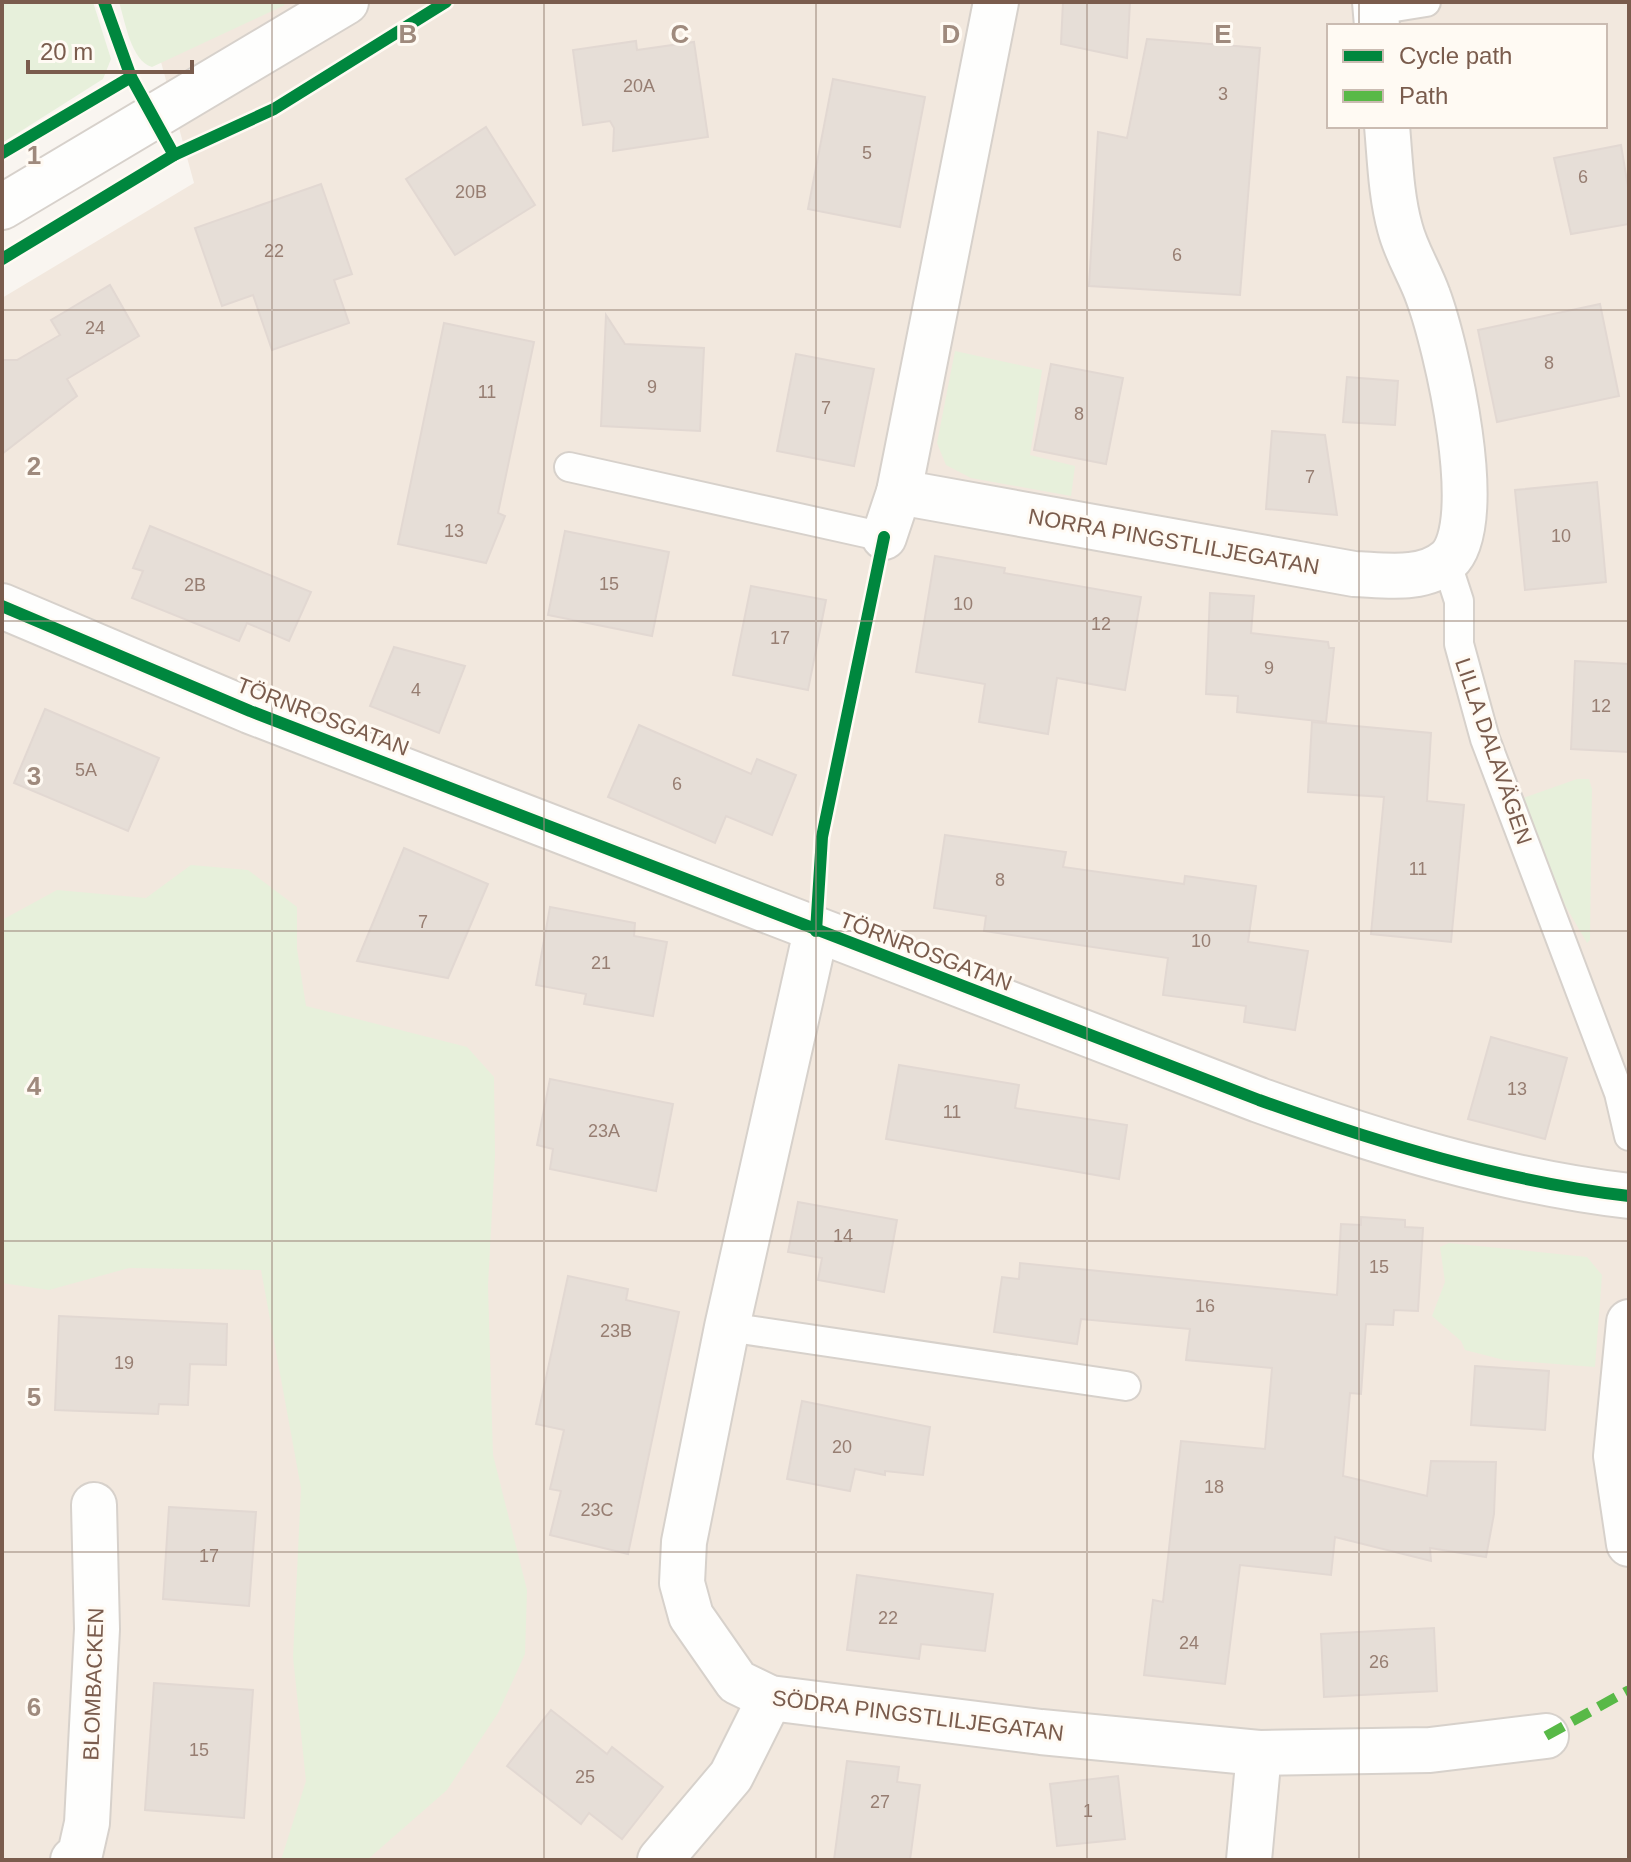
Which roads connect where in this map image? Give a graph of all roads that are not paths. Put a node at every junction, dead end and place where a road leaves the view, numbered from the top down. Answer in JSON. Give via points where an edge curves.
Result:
{"nodes":[{"id":1,"x":346,"y":2,"type":"edge"},
{"id":2,"x":996,"y":2,"type":"edge"},
{"id":3,"x":1426,"y":2,"type":"edge"},
{"id":4,"x":1376,"y":13,"type":"edge"},
{"id":5,"x":1387,"y":128,"type":"edge"},
{"id":6,"x":2,"y":207,"type":"edge"},
{"id":7,"x":569,"y":467,"type":"dead end"},
{"id":8,"x":899,"y":492,"type":"junction"},
{"id":9,"x":884,"y":537,"type":"joint"},
{"id":10,"x":1446,"y":561,"type":"junction"},
{"id":11,"x":2,"y":606,"type":"edge"},
{"id":12,"x":816,"y":931,"type":"junction"},
{"id":13,"x":1629,"y":1136,"type":"edge"},
{"id":14,"x":1629,"y":1196,"type":"edge"},
{"id":15,"x":1629,"y":1322,"type":"edge"},
{"id":16,"x":727,"y":1327,"type":"junction"},
{"id":17,"x":1126,"y":1386,"type":"dead end"},
{"id":18,"x":94,"y":1505,"type":"dead end"},
{"id":19,"x":1629,"y":1544,"type":"edge"},
{"id":20,"x":770,"y":1698,"type":"junction"},
{"id":21,"x":1546,"y":1736,"type":"dead end"},
{"id":22,"x":1259,"y":1753,"type":"junction"},
{"id":23,"x":73,"y":1860,"type":"edge"},
{"id":24,"x":660,"y":1860,"type":"edge"},
{"id":25,"x":1249,"y":1860,"type":"edge"}],
"edges":[{"from":1,"to":6,"type":"street"},
{"from":2,"to":8,"type":"street"},
{"from":3,"to":4,"type":"lane"},
{"from":5,"to":10,"type":"street","via":[[1400,228],[1444,352],[1466,484],[1465,525]]},
{"from":7,"to":9,"type":"lane"},
{"from":8,"to":9,"type":"street"},
{"from":8,"to":10,"type":"street","name":"NORRA PINGSTLILJEGATAN","via":[[1354,574],[1425,573]]},
{"from":10,"to":13,"type":"lane","name":"LILLA DALAVÄGEN","via":[[1459,601],[1459,644],[1485,739],[1619,1093]]},
{"from":11,"to":12,"type":"street","name":"TÖRNROSGATAN","via":[[250,711]]},
{"from":12,"to":14,"type":"street","name":"TÖRNROSGATAN","via":[[1331,1125],[1497,1174]]},
{"from":12,"to":16,"type":"street","name":"SÖDRA PINGSTLILJEGATAN"},
{"from":15,"to":19,"type":"street","via":[[1616,1456]]},
{"from":16,"to":17,"type":"lane"},
{"from":16,"to":20,"type":"street","name":"SÖDRA PINGSTLILJEGATAN","via":[[691,1498],[682,1583],[691,1616],[719,1661],[737,1682]]},
{"from":18,"to":23,"type":"street","name":"BLOMBACKEN","via":[[97,1629],[87,1823],[80,1854]]},
{"from":20,"to":22,"type":"street","name":"SÖDRA PINGSTLILJEGATAN"},
{"from":20,"to":24,"type":"street","via":[[731,1776]]},
{"from":21,"to":22,"type":"street","name":"SÖDRA PINGSTLILJEGATAN","via":[[1430,1750]]},
{"from":22,"to":25,"type":"street"}]}
